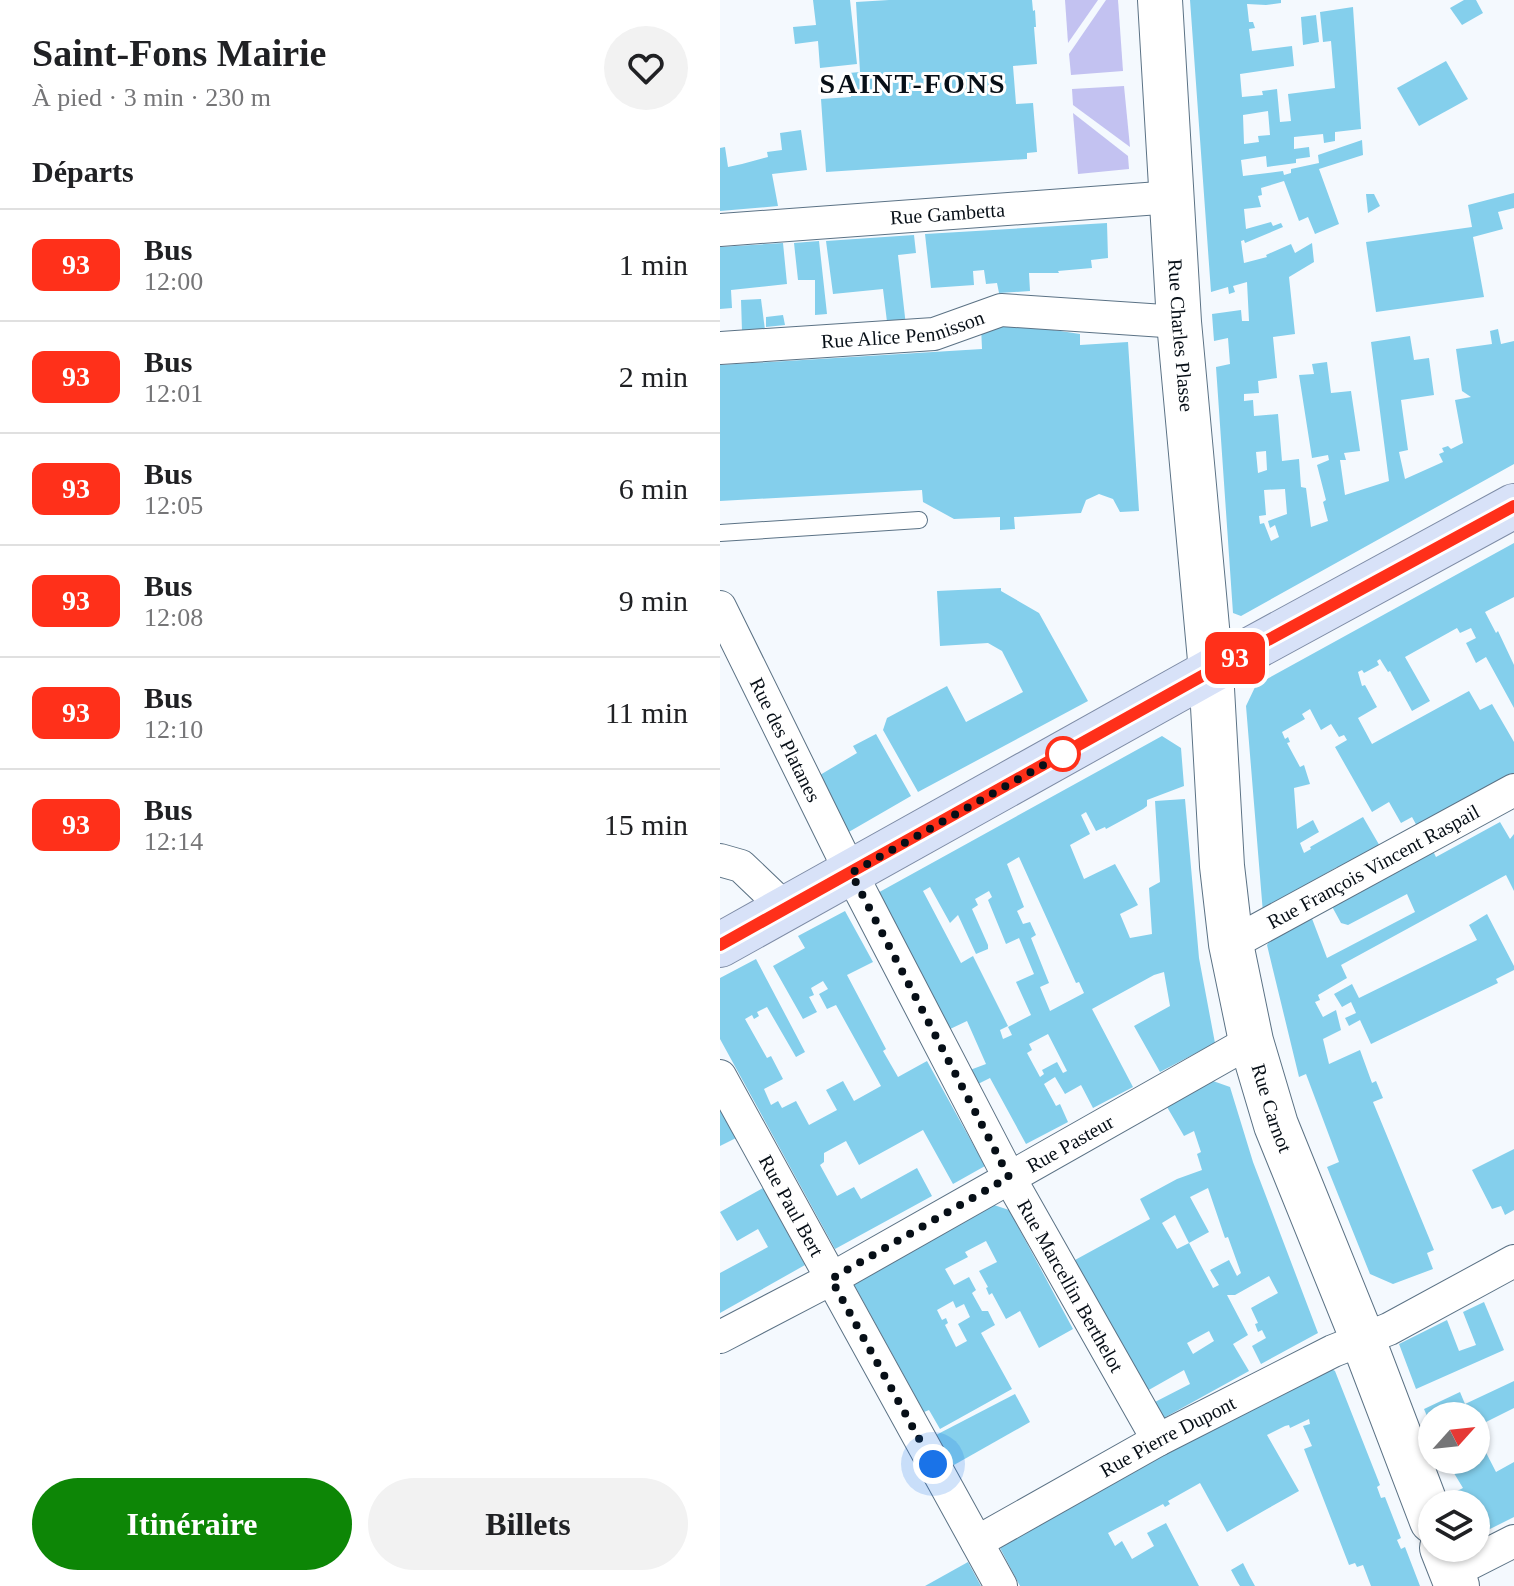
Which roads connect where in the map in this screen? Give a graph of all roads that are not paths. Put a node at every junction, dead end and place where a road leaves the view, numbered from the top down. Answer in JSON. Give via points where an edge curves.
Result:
{"nodes":[{"id":1,"x":1160,"y":0,"type":"edge"},
{"id":2,"x":1173,"y":197,"type":"junction"},
{"id":3,"x":720,"y":230,"type":"edge"},
{"id":4,"x":1179,"y":322,"type":"junction"},
{"id":5,"x":720,"y":348,"type":"edge"},
{"id":6,"x":1514,"y":506,"type":"edge"},
{"id":7,"x":919,"y":520,"type":"dead end"},
{"id":8,"x":720,"y":533,"type":"edge"},
{"id":9,"x":720,"y":607,"type":"edge"},
{"id":10,"x":1211,"y":671,"type":"junction"},
{"id":11,"x":1514,"y":790,"type":"edge"},
{"id":12,"x":720,"y":860,"type":"edge"},
{"id":13,"x":851,"y":873,"type":"junction"},
{"id":14,"x":785,"y":908,"type":"junction"},
{"id":15,"x":1231,"y":944,"type":"junction"},
{"id":16,"x":720,"y":945,"type":"edge"},
{"id":17,"x":1251,"y":1041,"type":"junction"},
{"id":18,"x":720,"y":1076,"type":"edge"},
{"id":19,"x":1009,"y":1177,"type":"junction"},
{"id":20,"x":1514,"y":1261,"type":"edge"},
{"id":21,"x":831,"y":1279,"type":"junction"},
{"id":22,"x":720,"y":1337,"type":"edge"},
{"id":23,"x":1363,"y":1340,"type":"junction"},
{"id":24,"x":1158,"y":1440,"type":"junction"},
{"id":25,"x":1420,"y":1490,"type":"edge"},
{"id":26,"x":1514,"y":1541,"type":"edge"},
{"id":27,"x":977,"y":1542,"type":"junction"},
{"id":28,"x":1450,"y":1569,"type":"edge"},
{"id":29,"x":1001,"y":1586,"type":"edge"}],
"edges":[{"from":1,"to":2,"type":"main road","name":"Rue Charles Plasse"},
{"from":2,"to":3,"type":"street","name":"Rue Gambetta"},
{"from":2,"to":4,"type":"main road","name":"Rue Charles Plasse"},
{"from":4,"to":5,"type":"street","name":"Rue Alice Pennisson","via":[[1001,310],[934,334]]},
{"from":4,"to":10,"type":"main road","name":"Rue Charles Plasse"},
{"from":6,"to":10,"type":"main road"},
{"from":7,"to":8,"type":"lane"},
{"from":9,"to":13,"type":"street","name":"Rue des Platanes"},
{"from":10,"to":13,"type":"main road"},
{"from":10,"to":15,"type":"main road","name":"Rue Carnot"},
{"from":11,"to":15,"type":"street","name":"Rue François Vincent Raspail"},
{"from":12,"to":14,"type":"street","via":[[741,866]]},
{"from":13,"to":14,"type":"main road"},
{"from":13,"to":19,"type":"street","name":"Rue Marcellin Berthelot"},
{"from":14,"to":16,"type":"main road"},
{"from":15,"to":17,"type":"main road","name":"Rue Carnot"},
{"from":17,"to":19,"type":"street","name":"Rue Pasteur"},
{"from":17,"to":23,"type":"main road","name":"Rue Carnot","via":[[1276,1125]]},
{"from":18,"to":21,"type":"street","name":"Rue Paul Bert"},
{"from":19,"to":21,"type":"street","name":"Rue Pasteur"},
{"from":19,"to":24,"type":"street","name":"Rue Marcellin Berthelot"},
{"from":20,"to":23,"type":"street","name":"Rue Pierre Dupont"},
{"from":21,"to":22,"type":"street","name":"Rue Pasteur"},
{"from":21,"to":27,"type":"street","name":"Rue Paul Bert"},
{"from":23,"to":24,"type":"street","name":"Rue Pierre Dupont"},
{"from":23,"to":25,"type":"main road","name":"Rue Carnot"},
{"from":24,"to":27,"type":"street","name":"Rue Pierre Dupont"},
{"from":26,"to":28,"type":"street"},
{"from":27,"to":29,"type":"street","name":"Rue Paul Bert"}]}
